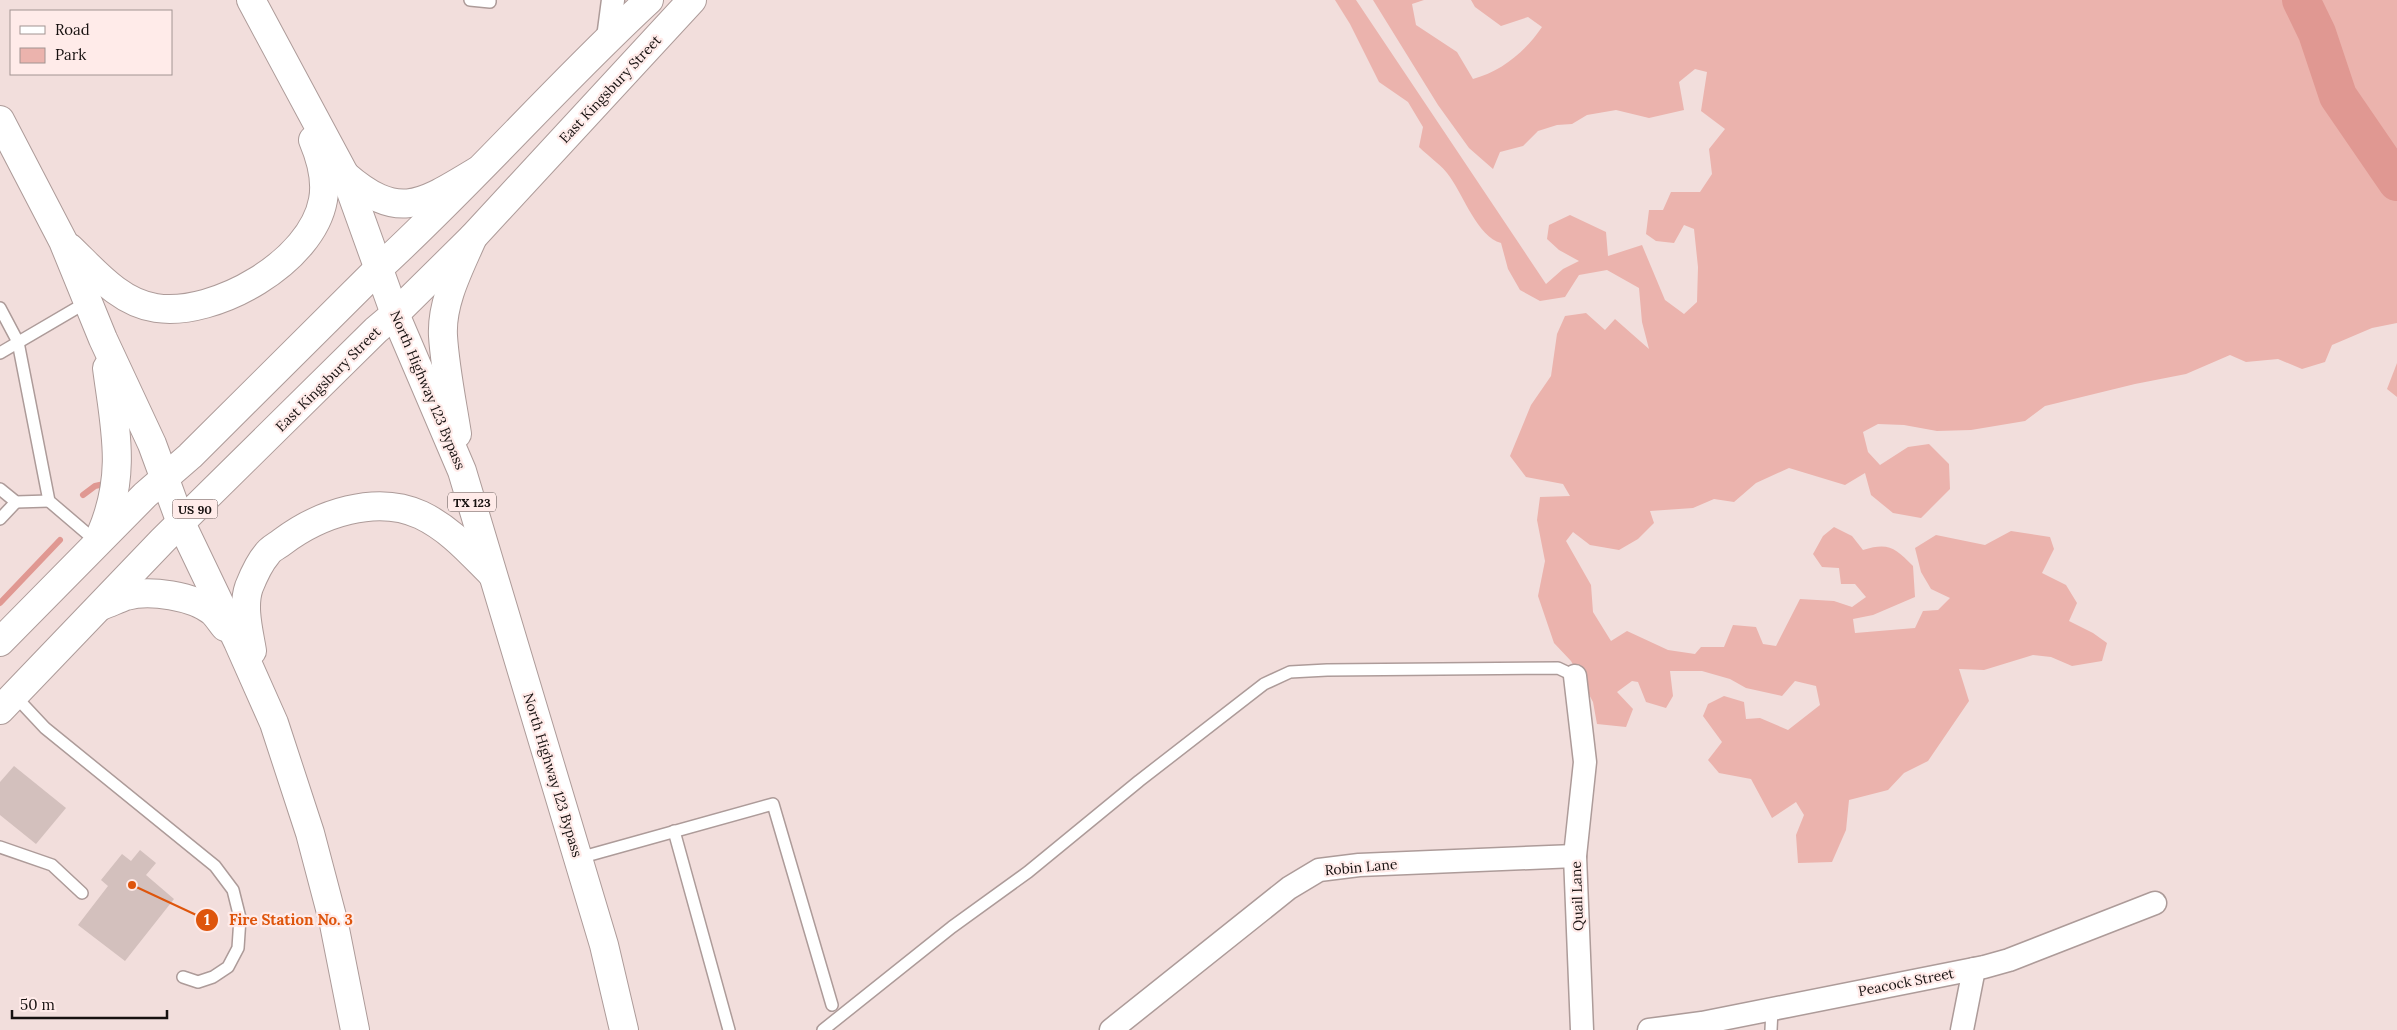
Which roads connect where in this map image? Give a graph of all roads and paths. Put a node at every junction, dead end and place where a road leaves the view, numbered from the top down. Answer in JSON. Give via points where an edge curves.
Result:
{"nodes":[{"id":1,"x":251,"y":0,"type":"edge"},
{"id":2,"x":470,"y":0,"type":"edge"},
{"id":3,"x":490,"y":0,"type":"edge"},
{"id":4,"x":612,"y":0,"type":"edge"},
{"id":5,"x":649,"y":0,"type":"edge"},
{"id":6,"x":692,"y":0,"type":"edge"},
{"id":7,"x":272,"y":38,"type":"junction"},
{"id":8,"x":608,"y":38,"type":"junction"},
{"id":9,"x":0,"y":120,"type":"edge"},
{"id":10,"x":477,"y":171,"type":"junction"},
{"id":11,"x":345,"y":175,"type":"junction"},
{"id":12,"x":473,"y":237,"type":"junction"},
{"id":13,"x":63,"y":241,"type":"junction"},
{"id":14,"x":378,"y":269,"type":"junction"},
{"id":15,"x":87,"y":302,"type":"junction"},
{"id":16,"x":0,"y":308,"type":"edge"},
{"id":17,"x":395,"y":314,"type":"junction"},
{"id":18,"x":103,"y":339,"type":"junction"},
{"id":19,"x":18,"y":342,"type":"junction"},
{"id":20,"x":0,"y":353,"type":"edge"},
{"id":21,"x":462,"y":471,"type":"junction"},
{"id":22,"x":164,"y":479,"type":"junction"},
{"id":23,"x":0,"y":489,"type":"edge"},
{"id":24,"x":49,"y":501,"type":"junction"},
{"id":25,"x":16,"y":502,"type":"junction"},
{"id":26,"x":0,"y":519,"type":"edge"},
{"id":27,"x":181,"y":523,"type":"junction"},
{"id":28,"x":98,"y":542,"type":"junction"},
{"id":29,"x":494,"y":576,"type":"junction"},
{"id":30,"x":97,"y":608,"type":"junction"},
{"id":31,"x":0,"y":642,"type":"edge"},
{"id":32,"x":238,"y":642,"type":"junction"},
{"id":33,"x":1575,"y":676,"type":"joint"},
{"id":34,"x":7,"y":703,"type":"edge"},
{"id":35,"x":274,"y":724,"type":"junction"},
{"id":36,"x":674,"y":831,"type":"junction"},
{"id":37,"x":0,"y":847,"type":"edge"},
{"id":38,"x":1575,"y":856,"type":"junction"},
{"id":39,"x":579,"y":858,"type":"junction"},
{"id":40,"x":82,"y":893,"type":"dead end"},
{"id":41,"x":2155,"y":903,"type":"dead end"},
{"id":42,"x":1974,"y":969,"type":"junction"},
{"id":43,"x":183,"y":977,"type":"dead end"},
{"id":44,"x":832,"y":1005,"type":"dead end"},
{"id":45,"x":1771,"y":1019,"type":"edge"},
{"id":46,"x":356,"y":1030,"type":"edge"},
{"id":47,"x":624,"y":1030,"type":"edge"},
{"id":48,"x":729,"y":1030,"type":"edge"},
{"id":49,"x":823,"y":1030,"type":"edge"},
{"id":50,"x":1111,"y":1030,"type":"edge"},
{"id":51,"x":1582,"y":1030,"type":"edge"},
{"id":52,"x":1649,"y":1030,"type":"edge"},
{"id":53,"x":1962,"y":1030,"type":"edge"}],
"edges":[{"from":1,"to":7,"type":"main road","name":"North Highway 123 Bypass","number":"TX 123"},
{"from":2,"to":3,"type":"lane"},
{"from":4,"to":8,"type":"street"},
{"from":5,"to":8,"type":"main road"},
{"from":6,"to":12,"type":"main road","name":"East Kingsbury Street","number":"US 90"},
{"from":7,"to":11,"type":"main road","name":"North Highway 123 Bypass","number":"TX 123"},
{"from":7,"to":13,"type":"main road","via":[[323,166],[323,200],[314,225],[282,264],[216,300],[182,309],[155,308],[127,298],[108,285]]},
{"from":8,"to":10,"type":"main road"},
{"from":9,"to":13,"type":"main road"},
{"from":10,"to":11,"type":"main road","via":[[434,198],[408,204],[386,203],[363,191]]},
{"from":10,"to":14,"type":"main road"},
{"from":11,"to":14,"type":"main road","name":"North Highway 123 Bypass","number":"TX 123"},
{"from":12,"to":17,"type":"main road","name":"East Kingsbury Street","number":"US 90"},
{"from":12,"to":21,"type":"main road","via":[[454,283],[443,334]]},
{"from":13,"to":15,"type":"main road"},
{"from":14,"to":17,"type":"main road","name":"North Highway 123 Bypass","number":"TX 123"},
{"from":14,"to":22,"type":"main road"},
{"from":15,"to":18,"type":"main road"},
{"from":15,"to":19,"type":"lane"},
{"from":16,"to":19,"type":"lane"},
{"from":17,"to":21,"type":"main road","name":"North Highway 123 Bypass","number":"TX 123"},
{"from":17,"to":27,"type":"main road","name":"East Kingsbury Street","number":"US 90"},
{"from":18,"to":22,"type":"main road","via":[[152,444]]},
{"from":18,"to":28,"type":"main road","via":[[118,463],[111,512]]},
{"from":19,"to":20,"type":"lane"},
{"from":19,"to":24,"type":"lane"},
{"from":21,"to":29,"type":"main road","name":"North Highway 123 Bypass","number":"TX 123"},
{"from":22,"to":27,"type":"main road"},
{"from":22,"to":28,"type":"main road"},
{"from":23,"to":25,"type":"lane"},
{"from":24,"to":25,"type":"lane"},
{"from":24,"to":28,"type":"lane"},
{"from":25,"to":26,"type":"lane"},
{"from":27,"to":30,"type":"main road","name":"East Kingsbury Street","number":"US 90"},
{"from":27,"to":32,"type":"main road"},
{"from":28,"to":31,"type":"main road"},
{"from":29,"to":35,"type":"main road","via":[[456,537],[420,515],[388,506],[353,509],[293,533],[267,553],[248,589],[246,609],[252,654]]},
{"from":29,"to":39,"type":"main road","name":"North Highway 123 Bypass","number":"TX 123"},
{"from":30,"to":32,"type":"main road","via":[[128,596],[174,596],[213,612]]},
{"from":30,"to":34,"type":"main road","name":"East Kingsbury Street","number":"US 90"},
{"from":32,"to":35,"type":"main road"},
{"from":33,"to":38,"type":"street","name":"Quail Lane","via":[[1585,762]]},
{"from":33,"to":49,"type":"lane","via":[[1558,668],[1327,670],[1290,672],[1264,684]]},
{"from":34,"to":43,"type":"lane","via":[[45,728],[215,866],[232,890],[240,918],[238,948],[228,967],[198,982]]},
{"from":35,"to":46,"type":"main road","via":[[310,833],[332,915]]},
{"from":36,"to":39,"type":"lane"},
{"from":36,"to":44,"type":"lane","via":[[773,804]]},
{"from":36,"to":48,"type":"lane"},
{"from":37,"to":40,"type":"lane","via":[[52,864]]},
{"from":38,"to":50,"type":"street","name":"Robin Lane","via":[[1358,865],[1319,870],[1289,888]]},
{"from":38,"to":51,"type":"street","name":"Quail Lane"},
{"from":39,"to":47,"type":"main road","name":"North Highway 123 Bypass","number":"TX 123"},
{"from":41,"to":42,"type":"street","name":"Peacock Street","via":[[2009,960]]},
{"from":42,"to":45,"type":"street","name":"Peacock Street"},
{"from":42,"to":53,"type":"street"},
{"from":45,"to":52,"type":"street","name":"Peacock Street"}]}
